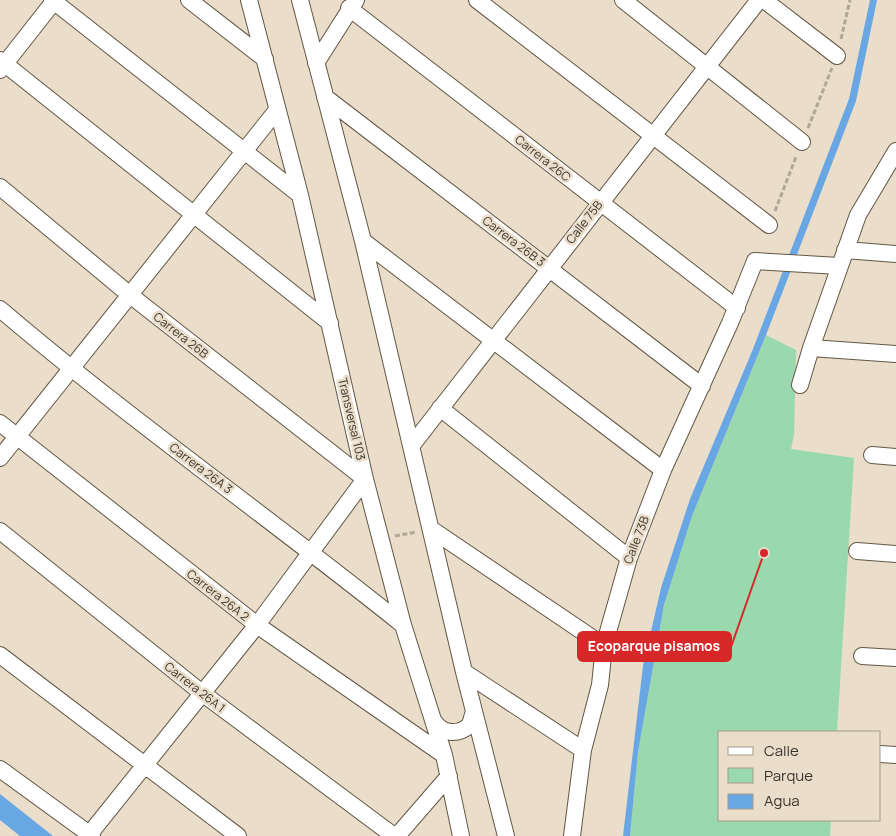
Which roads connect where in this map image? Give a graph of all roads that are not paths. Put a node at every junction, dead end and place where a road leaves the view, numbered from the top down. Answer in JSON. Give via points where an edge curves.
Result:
{"nodes":[{"id":1,"x":189,"y":0,"type":"edge"},
{"id":2,"x":249,"y":0,"type":"edge"},
{"id":3,"x":300,"y":0,"type":"edge"},
{"id":4,"x":477,"y":0,"type":"edge"},
{"id":5,"x":623,"y":0,"type":"edge"},
{"id":6,"x":759,"y":0,"type":"edge"},
{"id":7,"x":764,"y":0,"type":"edge"},
{"id":8,"x":54,"y":1,"type":"edge"},
{"id":9,"x":353,"y":4,"type":"edge"},
{"id":10,"x":836,"y":56,"type":"dead end"},
{"id":11,"x":265,"y":59,"type":"junction"},
{"id":12,"x":316,"y":63,"type":"junction"},
{"id":13,"x":2,"y":64,"type":"edge"},
{"id":14,"x":706,"y":66,"type":"junction"},
{"id":15,"x":325,"y":97,"type":"junction"},
{"id":16,"x":277,"y":110,"type":"junction"},
{"id":17,"x":652,"y":135,"type":"junction"},
{"id":18,"x":802,"y":142,"type":"dead end"},
{"id":19,"x":244,"y":151,"type":"junction"},
{"id":20,"x":895,"y":153,"type":"edge"},
{"id":21,"x":0,"y":187,"type":"edge"},
{"id":22,"x":300,"y":195,"type":"junction"},
{"id":23,"x":600,"y":202,"type":"junction"},
{"id":24,"x":194,"y":215,"type":"junction"},
{"id":25,"x":769,"y":226,"type":"dead end"},
{"id":26,"x":363,"y":241,"type":"junction"},
{"id":27,"x":896,"y":254,"type":"edge"},
{"id":28,"x":842,"y":258,"type":"junction"},
{"id":29,"x":548,"y":268,"type":"junction"},
{"id":30,"x":130,"y":295,"type":"junction"},
{"id":31,"x":736,"y":308,"type":"junction"},
{"id":32,"x":0,"y":309,"type":"edge"},
{"id":33,"x":330,"y":323,"type":"junction"},
{"id":34,"x":492,"y":340,"type":"junction"},
{"id":35,"x":811,"y":348,"type":"junction"},
{"id":36,"x":896,"y":354,"type":"edge"},
{"id":37,"x":70,"y":369,"type":"junction"},
{"id":38,"x":800,"y":385,"type":"dead end"},
{"id":39,"x":702,"y":386,"type":"junction"},
{"id":40,"x":440,"y":408,"type":"junction"},
{"id":41,"x":0,"y":423,"type":"edge"},
{"id":42,"x":17,"y":437,"type":"junction"},
{"id":43,"x":412,"y":444,"type":"junction"},
{"id":44,"x":872,"y":455,"type":"dead end"},
{"id":45,"x":896,"y":457,"type":"edge"},
{"id":46,"x":0,"y":458,"type":"edge"},
{"id":47,"x":663,"y":470,"type":"junction"},
{"id":48,"x":365,"y":479,"type":"junction"},
{"id":49,"x":431,"y":528,"type":"junction"},
{"id":50,"x":0,"y":531,"type":"edge"},
{"id":51,"x":857,"y":550,"type":"dead end"},
{"id":52,"x":312,"y":552,"type":"junction"},
{"id":53,"x":896,"y":554,"type":"edge"},
{"id":54,"x":629,"y":558,"type":"junction"},
{"id":55,"x":403,"y":624,"type":"junction"},
{"id":56,"x":257,"y":625,"type":"junction"},
{"id":57,"x":604,"y":646,"type":"junction"},
{"id":58,"x":0,"y":655,"type":"edge"},
{"id":59,"x":862,"y":656,"type":"dead end"},
{"id":60,"x":896,"y":658,"type":"edge"},
{"id":61,"x":464,"y":672,"type":"junction"},
{"id":62,"x":202,"y":693,"type":"junction"},
{"id":63,"x":474,"y":711,"type":"junction"},
{"id":64,"x":433,"y":720,"type":"junction"},
{"id":65,"x":583,"y":750,"type":"junction"},
{"id":66,"x":881,"y":754,"type":"edge"},
{"id":67,"x":444,"y":755,"type":"junction"},
{"id":68,"x":896,"y":755,"type":"edge"},
{"id":69,"x":143,"y":766,"type":"junction"},
{"id":70,"x":0,"y":769,"type":"edge"},
{"id":71,"x":449,"y":776,"type":"junction"},
{"id":72,"x":90,"y":835,"type":"edge"},
{"id":73,"x":238,"y":836,"type":"edge"},
{"id":74,"x":395,"y":836,"type":"edge"},
{"id":75,"x":461,"y":836,"type":"edge"},
{"id":76,"x":506,"y":836,"type":"edge"},
{"id":77,"x":572,"y":836,"type":"edge"}],
"edges":[{"from":1,"to":11,"type":"street"},
{"from":2,"to":11,"type":"street","name":"Transversal 103"},
{"from":3,"to":12,"type":"street"},
{"from":4,"to":17,"type":"street"},
{"from":5,"to":14,"type":"street"},
{"from":6,"to":14,"type":"street","name":"Calle 75B"},
{"from":7,"to":10,"type":"street"},
{"from":8,"to":13,"type":"street"},
{"from":8,"to":19,"type":"street"},
{"from":9,"to":12,"type":"street"},
{"from":9,"to":23,"type":"street","name":"Carrera 26C"},
{"from":11,"to":16,"type":"street","name":"Transversal 103"},
{"from":12,"to":15,"type":"street"},
{"from":13,"to":24,"type":"street"},
{"from":14,"to":17,"type":"street","name":"Calle 75B"},
{"from":14,"to":18,"type":"street"},
{"from":15,"to":26,"type":"street"},
{"from":15,"to":29,"type":"street","name":"Carrera 26B 3"},
{"from":16,"to":19,"type":"street"},
{"from":16,"to":22,"type":"street","name":"Transversal 103"},
{"from":17,"to":23,"type":"street","name":"Calle 75B"},
{"from":17,"to":25,"type":"street"},
{"from":19,"to":22,"type":"street"},
{"from":19,"to":24,"type":"street"},
{"from":20,"to":28,"type":"street","via":[[858,215]]},
{"from":21,"to":30,"type":"street","name":"Carrera 26B"},
{"from":22,"to":33,"type":"street","name":"Transversal 103"},
{"from":23,"to":29,"type":"street","name":"Calle 75B"},
{"from":23,"to":31,"type":"street","name":"Carrera 26C"},
{"from":24,"to":30,"type":"street"},
{"from":24,"to":33,"type":"street"},
{"from":26,"to":34,"type":"street"},
{"from":26,"to":43,"type":"street"},
{"from":27,"to":28,"type":"street"},
{"from":28,"to":31,"type":"street","name":"Calle 73B","via":[[755,261]]},
{"from":28,"to":35,"type":"street"},
{"from":29,"to":34,"type":"street","name":"Calle 75B"},
{"from":29,"to":39,"type":"street","name":"Carrera 26B 3"},
{"from":30,"to":37,"type":"street"},
{"from":30,"to":48,"type":"street","name":"Carrera 26B"},
{"from":31,"to":39,"type":"street","name":"Calle 73B"},
{"from":32,"to":37,"type":"street","name":"Carrera 26A 3"},
{"from":33,"to":48,"type":"street","name":"Transversal 103"},
{"from":34,"to":40,"type":"street","name":"Calle 75B"},
{"from":34,"to":47,"type":"street"},
{"from":35,"to":36,"type":"street"},
{"from":35,"to":38,"type":"street"},
{"from":37,"to":42,"type":"street"},
{"from":37,"to":52,"type":"street","name":"Carrera 26A 3"},
{"from":39,"to":47,"type":"street","name":"Calle 73B"},
{"from":40,"to":43,"type":"street","name":"Calle 75B"},
{"from":40,"to":54,"type":"street"},
{"from":41,"to":42,"type":"street","name":"Carrera 26A 2"},
{"from":42,"to":46,"type":"street"},
{"from":42,"to":56,"type":"street","name":"Carrera 26A 2"},
{"from":43,"to":49,"type":"street"},
{"from":44,"to":45,"type":"street"},
{"from":47,"to":54,"type":"street","name":"Calle 73B"},
{"from":48,"to":52,"type":"street"},
{"from":48,"to":55,"type":"street","name":"Transversal 103"},
{"from":49,"to":57,"type":"street"},
{"from":49,"to":61,"type":"street"},
{"from":50,"to":62,"type":"street","name":"Carrera 26A 1"},
{"from":51,"to":53,"type":"street"},
{"from":52,"to":55,"type":"street","name":"Carrera 26A 3"},
{"from":52,"to":56,"type":"street"},
{"from":54,"to":57,"type":"street","name":"Calle 73B"},
{"from":55,"to":64,"type":"street","name":"Transversal 103"},
{"from":56,"to":62,"type":"street"},
{"from":56,"to":67,"type":"street","name":"Carrera 26A 2"},
{"from":57,"to":65,"type":"street","name":"Calle 73B","via":[[600,685]]},
{"from":58,"to":69,"type":"street"},
{"from":59,"to":60,"type":"street"},
{"from":61,"to":63,"type":"street"},
{"from":61,"to":65,"type":"street"},
{"from":62,"to":69,"type":"street"},
{"from":62,"to":74,"type":"street","name":"Carrera 26A 1"},
{"from":63,"to":64,"type":"street","via":[[470,725],[457,732],[443,730]]},
{"from":63,"to":76,"type":"street"},
{"from":64,"to":67,"type":"street","name":"Transversal 103"},
{"from":65,"to":77,"type":"street","name":"Calle 73B"},
{"from":66,"to":68,"type":"street"},
{"from":67,"to":71,"type":"street","name":"Transversal 103"},
{"from":69,"to":72,"type":"street"},
{"from":69,"to":73,"type":"street"},
{"from":70,"to":72,"type":"street"},
{"from":71,"to":74,"type":"street"},
{"from":71,"to":75,"type":"street","name":"Transversal 103"}]}
